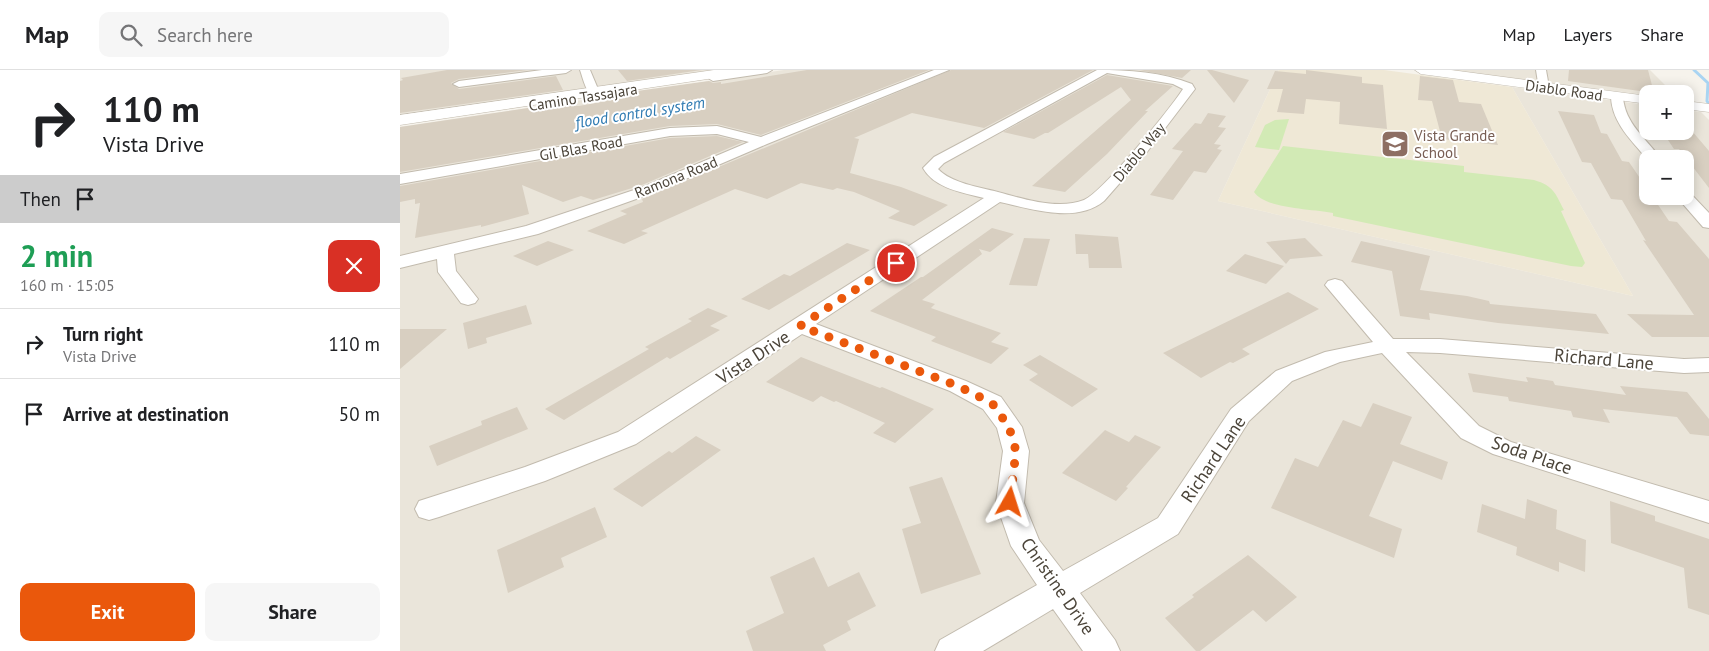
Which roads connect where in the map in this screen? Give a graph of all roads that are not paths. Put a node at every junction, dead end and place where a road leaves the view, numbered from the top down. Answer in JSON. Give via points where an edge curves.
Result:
{"nodes":[{"id":1,"x":566,"y":70,"type":"edge"},
{"id":2,"x":585,"y":70,"type":"edge"},
{"id":3,"x":741,"y":70,"type":"edge"},
{"id":4,"x":767,"y":70,"type":"edge"},
{"id":5,"x":944,"y":70,"type":"edge"},
{"id":6,"x":1106,"y":70,"type":"edge"},
{"id":7,"x":1421,"y":70,"type":"edge"},
{"id":8,"x":1541,"y":70,"type":"edge"},
{"id":9,"x":460,"y":84,"type":"dead end"},
{"id":10,"x":1543,"y":87,"type":"junction"},
{"id":11,"x":596,"y":93,"type":"junction"},
{"id":12,"x":1617,"y":97,"type":"junction"},
{"id":13,"x":1639,"y":99,"type":"edge"},
{"id":14,"x":400,"y":120,"type":"edge"},
{"id":15,"x":400,"y":124,"type":"edge"},
{"id":16,"x":762,"y":141,"type":"junction"},
{"id":17,"x":1647,"y":150,"type":"edge"},
{"id":18,"x":400,"y":179,"type":"edge"},
{"id":19,"x":997,"y":197,"type":"junction"},
{"id":20,"x":1692,"y":205,"type":"edge"},
{"id":21,"x":1709,"y":223,"type":"edge"},
{"id":22,"x":445,"y":251,"type":"junction"},
{"id":23,"x":400,"y":262,"type":"edge"},
{"id":24,"x":1335,"y":285,"type":"dead end"},
{"id":25,"x":468,"y":299,"type":"dead end"},
{"id":26,"x":800,"y":326,"type":"junction"},
{"id":27,"x":1388,"y":345,"type":"junction"},
{"id":28,"x":1709,"y":365,"type":"edge"},
{"id":29,"x":429,"y":508,"type":"dead end"},
{"id":30,"x":1709,"y":512,"type":"edge"},
{"id":31,"x":1059,"y":589,"type":"junction"},
{"id":32,"x":952,"y":651,"type":"edge"},
{"id":33,"x":1103,"y":651,"type":"edge"}],
"edges":[{"from":1,"to":9,"type":"street"},
{"from":2,"to":11,"type":"street"},
{"from":3,"to":11,"type":"street","name":"Camino Tassajara"},
{"from":4,"to":11,"type":"street","name":"Camino Tassajara"},
{"from":5,"to":16,"type":"street","name":"Ramona Road"},
{"from":6,"to":19,"type":"street","via":[[953,151],[930,168],[934,175],[945,181]]},
{"from":6,"to":19,"type":"street","name":"Diablo Way","via":[[1175,81],[1188,86],[1188,92],[1106,191],[1092,203],[1064,208]]},
{"from":7,"to":10,"type":"street","name":"Diablo Road"},
{"from":8,"to":10,"type":"street"},
{"from":10,"to":12,"type":"street","name":"Diablo Road"},
{"from":11,"to":14,"type":"street","name":"Camino Tassajara"},
{"from":11,"to":15,"type":"street","name":"Camino Tassajara"},
{"from":12,"to":13,"type":"street","name":"Diablo Road"},
{"from":12,"to":17,"type":"street","via":[[1625,124]]},
{"from":16,"to":18,"type":"street","name":"Gil Blas Road","via":[[717,130],[670,132]]},
{"from":16,"to":22,"type":"street","name":"Ramona Road","via":[[648,190],[532,230]]},
{"from":19,"to":26,"type":"street","name":"Vista Drive"},
{"from":20,"to":21,"type":"street"},
{"from":22,"to":23,"type":"street","name":"Ramona Road"},
{"from":22,"to":25,"type":"street","via":[[447,272]]},
{"from":24,"to":27,"type":"street","name":"Soda Place"},
{"from":26,"to":29,"type":"street","name":"Vista Drive","via":[[627,438],[535,474]]},
{"from":26,"to":31,"type":"street","name":"Christine Drive","via":[[958,386],[992,403],[1009,427],[1016,451],[1010,502],[1026,546]]},
{"from":27,"to":28,"type":"street","name":"Richard Lane","via":[[1502,350],[1684,366]]},
{"from":27,"to":30,"type":"street","name":"Soda Place","via":[[1470,432],[1502,448]]},
{"from":27,"to":31,"type":"street","name":"Richard Lane","via":[[1333,357],[1284,376],[1240,415],[1168,526]]},
{"from":31,"to":32,"type":"street","name":"Richard Lane"},
{"from":31,"to":33,"type":"street","name":"Christine Drive"}]}
